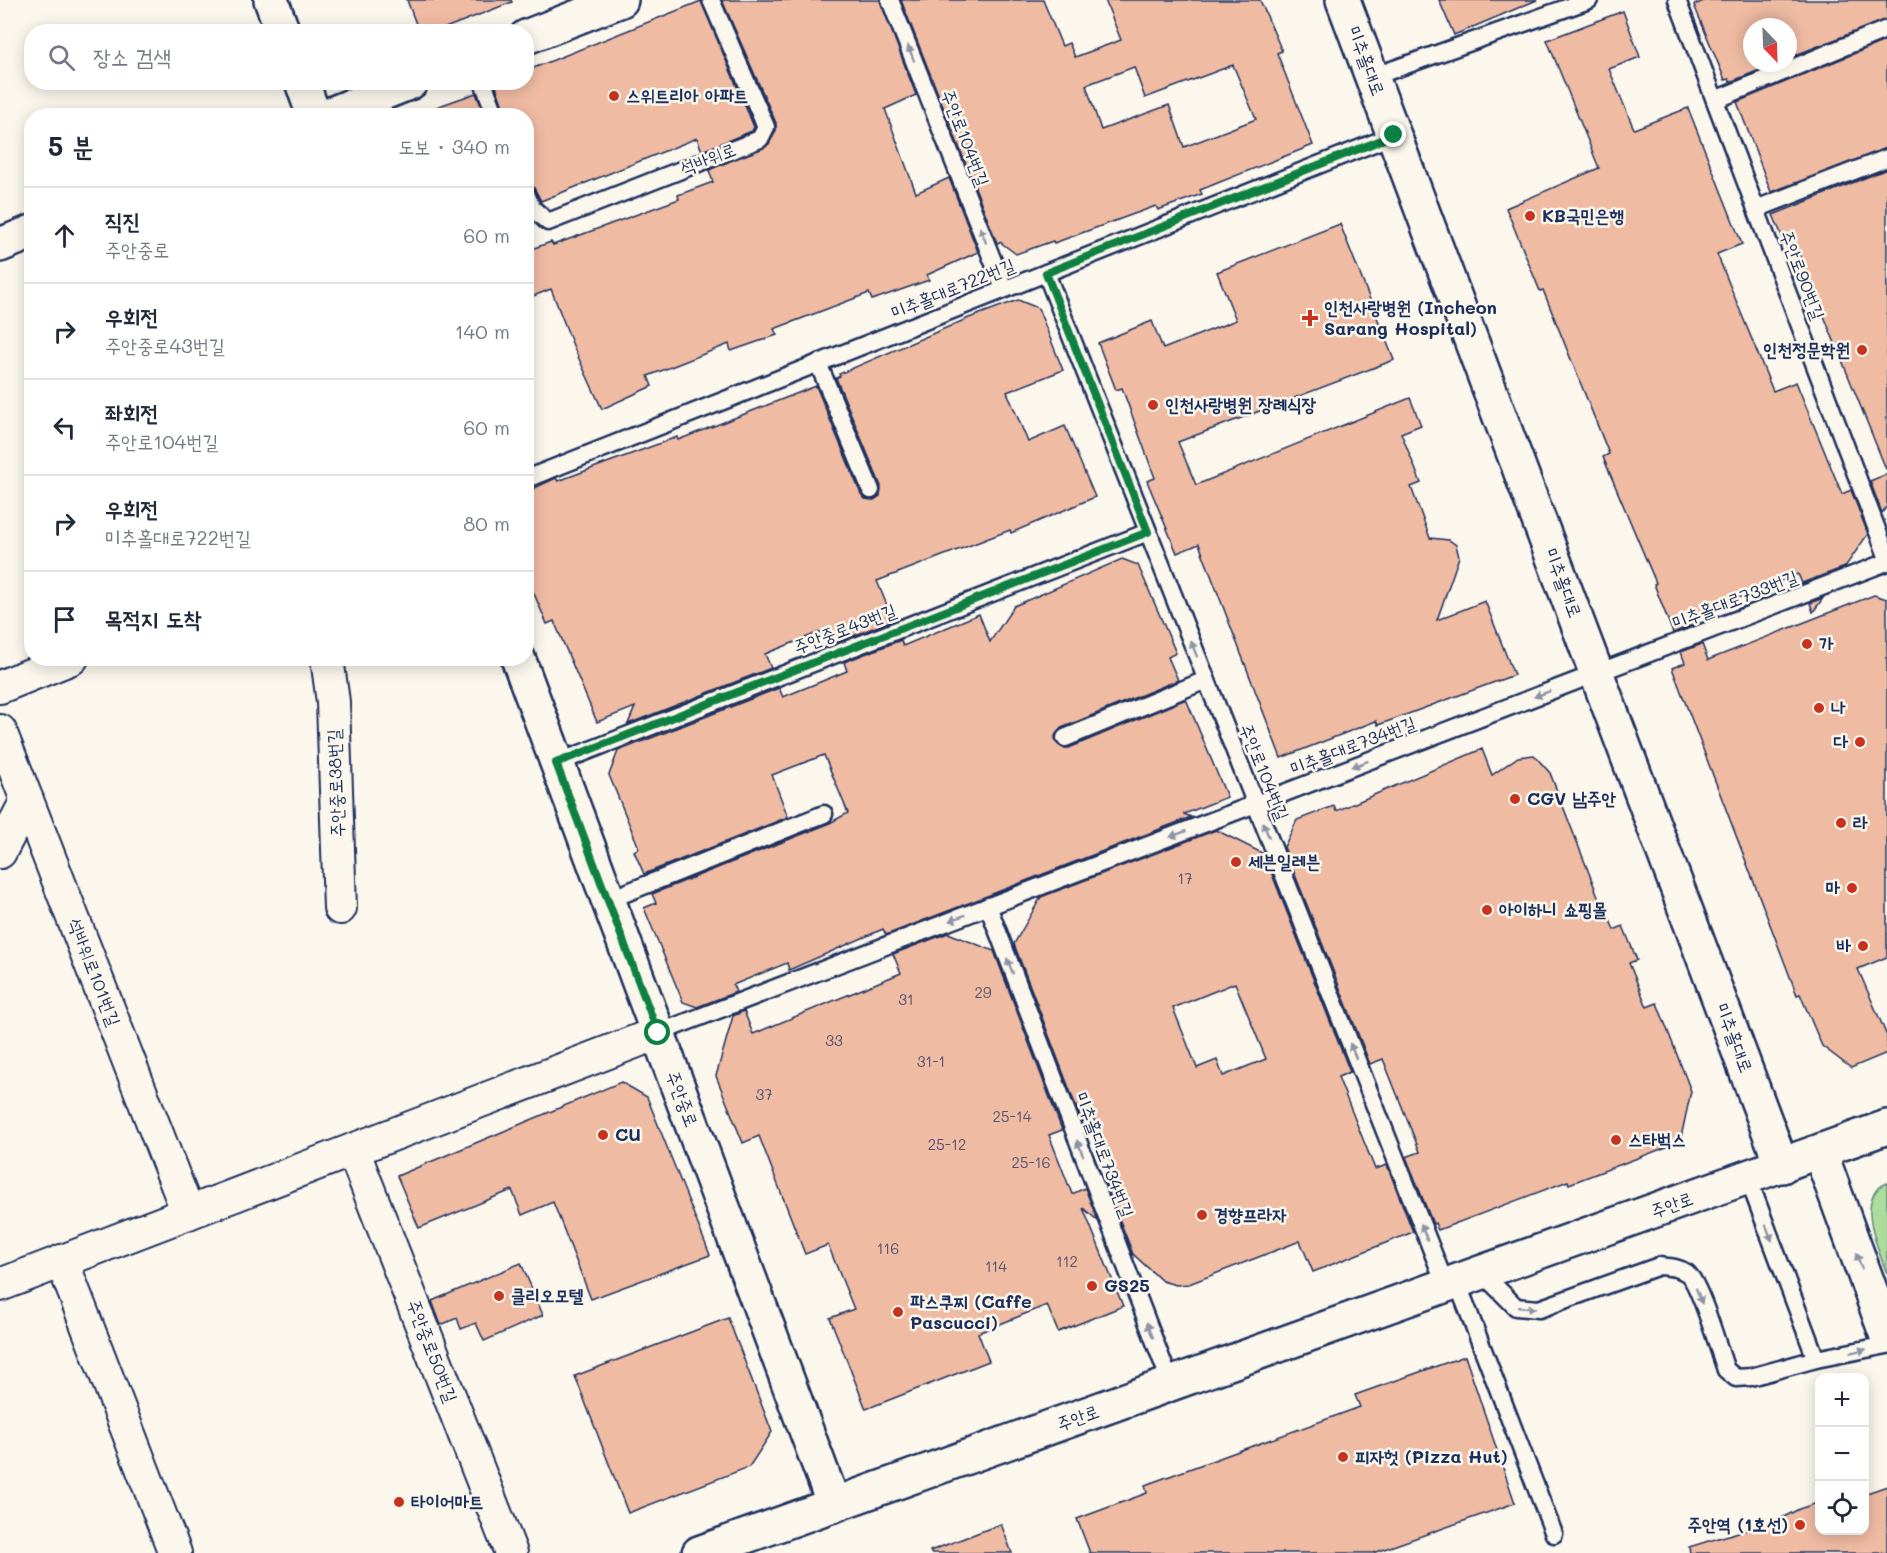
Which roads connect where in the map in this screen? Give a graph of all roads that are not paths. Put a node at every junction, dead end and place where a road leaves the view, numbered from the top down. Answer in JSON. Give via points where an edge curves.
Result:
{"nodes":[{"id":1,"x":271,"y":0,"type":"edge"},
{"id":2,"x":711,"y":0,"type":"edge"},
{"id":3,"x":890,"y":0,"type":"edge"},
{"id":4,"x":1343,"y":0,"type":"edge"},
{"id":5,"x":1589,"y":0,"type":"edge"},
{"id":6,"x":1677,"y":0,"type":"edge"},
{"id":7,"x":605,"y":3,"type":"edge"},
{"id":8,"x":280,"y":24,"type":"edge"},
{"id":9,"x":1887,"y":29,"type":"edge"},
{"id":10,"x":534,"y":34,"type":"edge"},
{"id":11,"x":1372,"y":77,"type":"junction"},
{"id":12,"x":305,"y":90,"type":"edge"},
{"id":13,"x":391,"y":90,"type":"edge"},
{"id":14,"x":486,"y":90,"type":"edge"},
{"id":15,"x":1715,"y":99,"type":"junction"},
{"id":16,"x":311,"y":108,"type":"edge"},
{"id":17,"x":346,"y":108,"type":"edge"},
{"id":18,"x":493,"y":108,"type":"edge"},
{"id":19,"x":1394,"y":135,"type":"junction"},
{"id":20,"x":1887,"y":158,"type":"edge"},
{"id":21,"x":1756,"y":209,"type":"junction"},
{"id":22,"x":534,"y":210,"type":"edge"},
{"id":23,"x":24,"y":235,"type":"edge"},
{"id":24,"x":0,"y":245,"type":"edge"},
{"id":25,"x":1046,"y":273,"type":"junction"},
{"id":26,"x":1004,"y":289,"type":"junction"},
{"id":27,"x":818,"y":363,"type":"junction"},
{"id":28,"x":534,"y":475,"type":"edge"},
{"id":29,"x":871,"y":490,"type":"dead end"},
{"id":30,"x":1148,"y":532,"type":"junction"},
{"id":31,"x":1887,"y":556,"type":"edge"},
{"id":32,"x":1887,"y":562,"type":"edge"},
{"id":33,"x":52,"y":666,"type":"edge"},
{"id":34,"x":328,"y":666,"type":"edge"},
{"id":35,"x":521,"y":666,"type":"edge"},
{"id":36,"x":1597,"y":674,"type":"junction"},
{"id":37,"x":1206,"y":680,"type":"junction"},
{"id":38,"x":0,"y":687,"type":"edge"},
{"id":39,"x":0,"y":731,"type":"edge"},
{"id":40,"x":1065,"y":738,"type":"dead end"},
{"id":41,"x":556,"y":763,"type":"junction"},
{"id":42,"x":27,"y":800,"type":"junction"},
{"id":43,"x":1255,"y":804,"type":"junction"},
{"id":44,"x":824,"y":814,"type":"dead end"},
{"id":45,"x":0,"y":852,"type":"edge"},
{"id":46,"x":608,"y":900,"type":"junction"},
{"id":47,"x":988,"y":906,"type":"junction"},
{"id":48,"x":340,"y":909,"type":"dead end"},
{"id":49,"x":658,"y":1033,"type":"junction"},
{"id":50,"x":1887,"y":1127,"type":"edge"},
{"id":51,"x":353,"y":1150,"type":"junction"},
{"id":52,"x":1820,"y":1152,"type":"junction"},
{"id":53,"x":1782,"y":1166,"type":"junction"},
{"id":54,"x":1748,"y":1178,"type":"junction"},
{"id":55,"x":188,"y":1213,"type":"junction"},
{"id":56,"x":62,"y":1261,"type":"junction"},
{"id":57,"x":1462,"y":1281,"type":"junction"},
{"id":58,"x":0,"y":1285,"type":"edge"},
{"id":59,"x":1887,"y":1336,"type":"edge"},
{"id":60,"x":1887,"y":1345,"type":"edge"},
{"id":61,"x":1816,"y":1359,"type":"junction"},
{"id":62,"x":1171,"y":1384,"type":"junction"},
{"id":63,"x":834,"y":1505,"type":"junction"},
{"id":64,"x":1554,"y":1534,"type":"dead end"},
{"id":65,"x":175,"y":1553,"type":"edge"},
{"id":66,"x":512,"y":1553,"type":"edge"},
{"id":67,"x":699,"y":1553,"type":"edge"}],
"edges":[{"from":1,"to":8,"type":"main road"},
{"from":2,"to":22,"type":"lane","name":"석바위로","via":[[766,127],[760,139],[548,222]]},
{"from":26,"to":3,"type":"lane","name":"주안로104번길","one_way":true},
{"from":4,"to":11,"type":"main road","name":"미추홀대로"},
{"from":5,"to":11,"type":"lane"},
{"from":6,"to":15,"type":"lane","name":"주안로90번길"},
{"from":7,"to":10,"type":"main road"},
{"from":9,"to":15,"type":"lane"},
{"from":11,"to":19,"type":"main road","name":"미추홀대로"},
{"from":12,"to":16,"type":"main road"},
{"from":13,"to":17,"type":"main road"},
{"from":14,"to":18,"type":"lane"},
{"from":15,"to":21,"type":"lane","name":"주안로90번길"},
{"from":19,"to":25,"type":"lane","name":"미추홀대로722번길"},
{"from":19,"to":36,"type":"main road","name":"미추홀대로"},
{"from":20,"to":21,"type":"lane"},
{"from":21,"to":31,"type":"lane","name":"주안로90번길"},
{"from":23,"to":24,"type":"main road"},
{"from":25,"to":26,"type":"lane","name":"미추홀대로722번길"},
{"from":25,"to":30,"type":"lane","name":"주안로104번길"},
{"from":26,"to":27,"type":"lane","name":"미추홀대로722번길"},
{"from":27,"to":28,"type":"lane","name":"미추홀대로722번길"},
{"from":27,"to":29,"type":"lane"},
{"from":37,"to":30,"type":"lane","name":"주안로104번길","one_way":true},
{"from":30,"to":41,"type":"lane","name":"주안중로43번길"},
{"from":32,"to":36,"type":"lane","name":"미추홀대로733번길"},
{"from":33,"to":38,"type":"street"},
{"from":34,"to":48,"type":"street","name":"주안중로38번길","via":[[333,702]]},
{"from":35,"to":41,"type":"main road","name":"주안중로"},
{"from":36,"to":43,"type":"lane","name":"미추홀대로734번길","one_way":true},
{"from":36,"to":53,"type":"main road","name":"미추홀대로"},
{"from":37,"to":40,"type":"lane"},
{"from":37,"to":43,"type":"lane","name":"주안로104번길"},
{"from":39,"to":42,"type":"street","name":"석바위로101번길"},
{"from":41,"to":46,"type":"main road","name":"주안중로"},
{"from":42,"to":45,"type":"street"},
{"from":42,"to":55,"type":"street","name":"석바위로101번길"},
{"from":43,"to":47,"type":"lane","name":"미추홀대로734번길","one_way":true},
{"from":57,"to":43,"type":"lane","name":"주안로104번길","one_way":true},
{"from":44,"to":46,"type":"lane"},
{"from":46,"to":49,"type":"main road","name":"주안중로"},
{"from":47,"to":49,"type":"lane","name":"미추홀대로734번길","one_way":true},
{"from":62,"to":47,"type":"lane","name":"미추홀대로734번길","one_way":true},
{"from":49,"to":51,"type":"street"},
{"from":49,"to":63,"type":"main road","name":"주안중로"},
{"from":50,"to":52,"type":"main road","name":"주안로"},
{"from":51,"to":55,"type":"street"},
{"from":51,"to":66,"type":"street","name":"주안중로50번길"},
{"from":52,"to":53,"type":"main road","name":"주안로"},
{"from":59,"to":52,"type":"main road","one_way":true},
{"from":53,"to":54,"type":"main road","name":"주안로"},
{"from":54,"to":57,"type":"main road","name":"주안로"},
{"from":54,"to":61,"type":"lane","one_way":true},
{"from":55,"to":56,"type":"street"},
{"from":56,"to":58,"type":"street"},
{"from":56,"to":65,"type":"street"},
{"from":57,"to":61,"type":"lane","one_way":true,"via":[[1516,1307],[1539,1309],[1659,1266],[1679,1268],[1697,1288],[1726,1370],[1736,1378]]},
{"from":57,"to":62,"type":"main road","name":"주안로"},
{"from":57,"to":64,"type":"lane"},
{"from":61,"to":60,"type":"lane","one_way":true},
{"from":62,"to":63,"type":"main road","name":"주안로"},
{"from":63,"to":67,"type":"main road","name":"주안로"}]}
